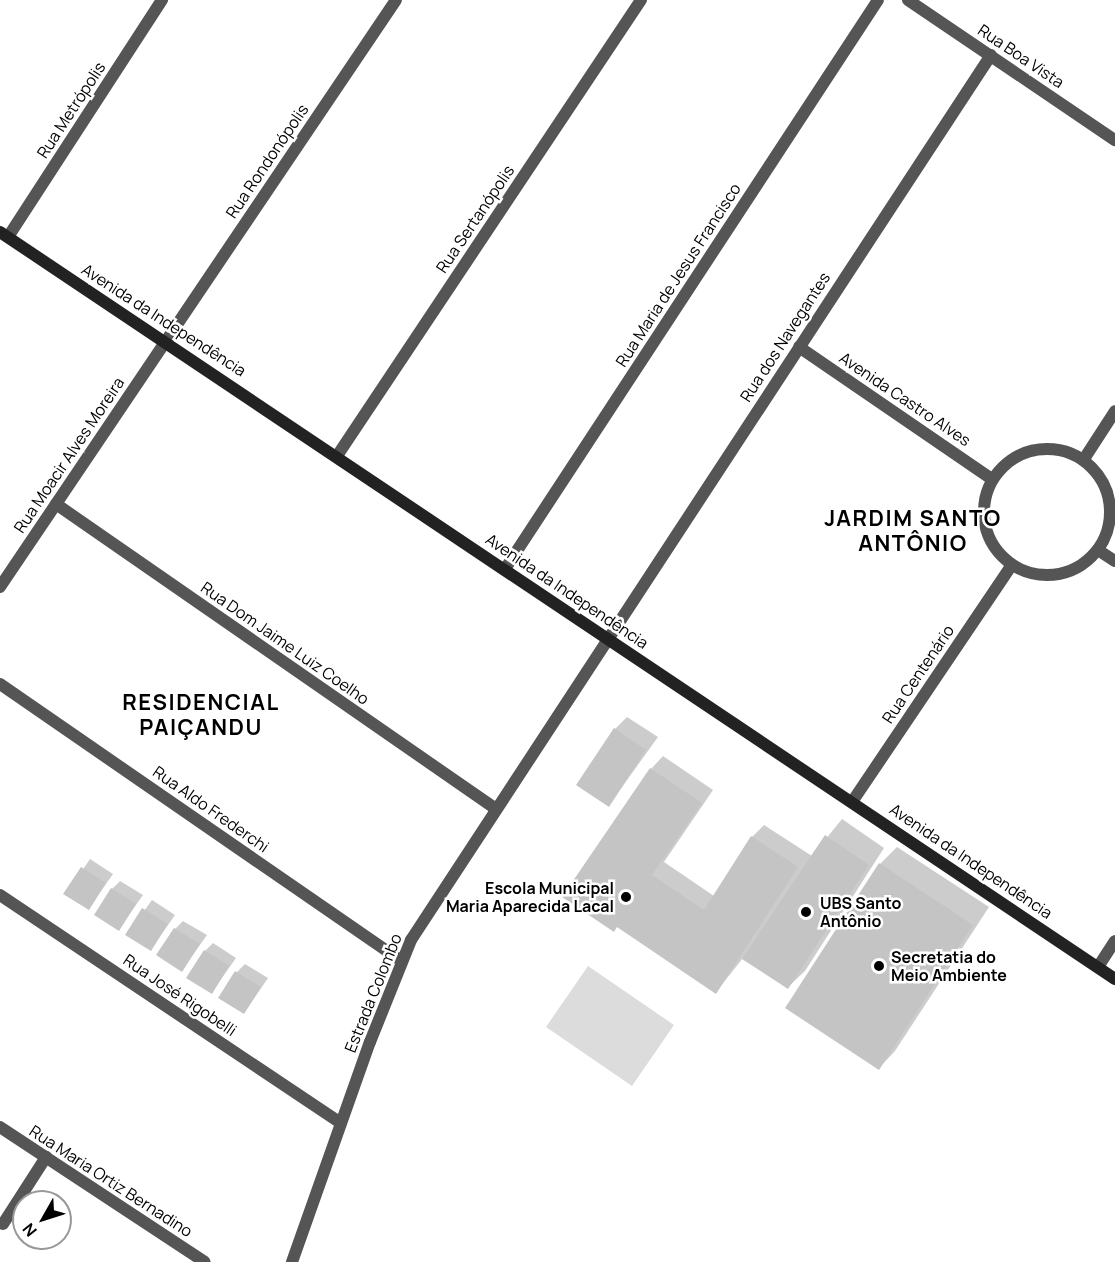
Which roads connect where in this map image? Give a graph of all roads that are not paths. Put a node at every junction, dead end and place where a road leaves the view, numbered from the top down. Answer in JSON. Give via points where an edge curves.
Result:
{"nodes":[{"id":1,"x":162,"y":0,"type":"edge"},
{"id":2,"x":396,"y":0,"type":"edge"},
{"id":3,"x":641,"y":0,"type":"edge"},
{"id":4,"x":878,"y":0,"type":"edge"},
{"id":5,"x":908,"y":0,"type":"edge"},
{"id":6,"x":991,"y":55,"type":"junction"},
{"id":7,"x":1115,"y":140,"type":"edge"},
{"id":8,"x":4,"y":234,"type":"edge"},
{"id":9,"x":165,"y":340,"type":"junction"},
{"id":10,"x":799,"y":347,"type":"junction"},
{"id":11,"x":1115,"y":411,"type":"edge"},
{"id":12,"x":338,"y":456,"type":"junction"},
{"id":13,"x":1084,"y":459,"type":"junction"},
{"id":14,"x":992,"y":479,"type":"junction"},
{"id":15,"x":56,"y":504,"type":"junction"},
{"id":16,"x":1098,"y":550,"type":"junction"},
{"id":17,"x":1115,"y":561,"type":"edge"},
{"id":18,"x":1011,"y":566,"type":"junction"},
{"id":19,"x":505,"y":569,"type":"junction"},
{"id":20,"x":0,"y":587,"type":"edge"},
{"id":21,"x":607,"y":637,"type":"junction"},
{"id":22,"x":0,"y":684,"type":"edge"},
{"id":23,"x":852,"y":802,"type":"junction"},
{"id":24,"x":496,"y":809,"type":"junction"},
{"id":25,"x":0,"y":895,"type":"edge"},
{"id":26,"x":1115,"y":941,"type":"edge"},
{"id":27,"x":402,"y":961,"type":"junction"},
{"id":28,"x":1098,"y":967,"type":"junction"},
{"id":29,"x":1115,"y":979,"type":"edge"},
{"id":30,"x":341,"y":1123,"type":"junction"},
{"id":31,"x":0,"y":1127,"type":"edge"},
{"id":32,"x":46,"y":1157,"type":"junction"},
{"id":33,"x":3,"y":1224,"type":"dead end"},
{"id":34,"x":205,"y":1262,"type":"edge"},
{"id":35,"x":292,"y":1262,"type":"edge"}],
"edges":[{"from":1,"to":8,"type":"street","name":"Rua Metrópolis"},
{"from":2,"to":9,"type":"street","name":"Rua Rondonópolis"},
{"from":3,"to":12,"type":"street","name":"Rua Sertanópolis"},
{"from":4,"to":19,"type":"street","name":"Rua Maria de Jesus Francisco"},
{"from":5,"to":6,"type":"street","name":"Rua Boa Vista"},
{"from":6,"to":7,"type":"street","name":"Rua Boa Vista"},
{"from":6,"to":10,"type":"street","name":"Rua dos Navegantes"},
{"from":8,"to":9,"type":"street","name":"Avenida da Independência"},
{"from":9,"to":12,"type":"street","name":"Avenida da Independência"},
{"from":9,"to":15,"type":"street","name":"Rua Moacir Alves Moreira"},
{"from":10,"to":14,"type":"street","name":"Avenida Castro Alves"},
{"from":10,"to":21,"type":"street","name":"Rua dos Navegantes"},
{"from":11,"to":13,"type":"street"},
{"from":12,"to":19,"type":"street","name":"Avenida da Independência"},
{"from":13,"to":14,"type":"street","via":[[1057,449],[1035,449],[1015,456]]},
{"from":13,"to":16,"type":"street","via":[[1106,488],[1110,510],[1107,531]]},
{"from":14,"to":18,"type":"street","via":[[984,507],[986,527],[994,546]]},
{"from":15,"to":20,"type":"street","name":"Rua Moacir Alves Moreira"},
{"from":15,"to":24,"type":"street","name":"Rua Dom Jaime Luiz Coelho"},
{"from":16,"to":17,"type":"street"},
{"from":16,"to":18,"type":"street","via":[[1065,573],[1045,575]]},
{"from":18,"to":23,"type":"street","name":"Rua Centenário"},
{"from":19,"to":21,"type":"street","name":"Avenida da Independência"},
{"from":21,"to":23,"type":"street","name":"Avenida da Independência"},
{"from":21,"to":24,"type":"street","name":"Estrada Colombo"},
{"from":22,"to":27,"type":"street","name":"Rua Aldo Frederchi"},
{"from":23,"to":28,"type":"street","name":"Avenida da Independência"},
{"from":24,"to":27,"type":"street","name":"Estrada Colombo","via":[[411,940]]},
{"from":25,"to":30,"type":"street","name":"Rua José Rigobelli"},
{"from":26,"to":28,"type":"street"},
{"from":27,"to":30,"type":"street","name":"Estrada Colombo"},
{"from":28,"to":29,"type":"street","name":"Avenida da Independência"},
{"from":30,"to":35,"type":"street","name":"Estrada Colombo"},
{"from":31,"to":32,"type":"street","name":"Rua Maria Ortiz Bernadino"},
{"from":32,"to":33,"type":"street"},
{"from":32,"to":34,"type":"street","name":"Rua Maria Ortiz Bernadino"}]}
